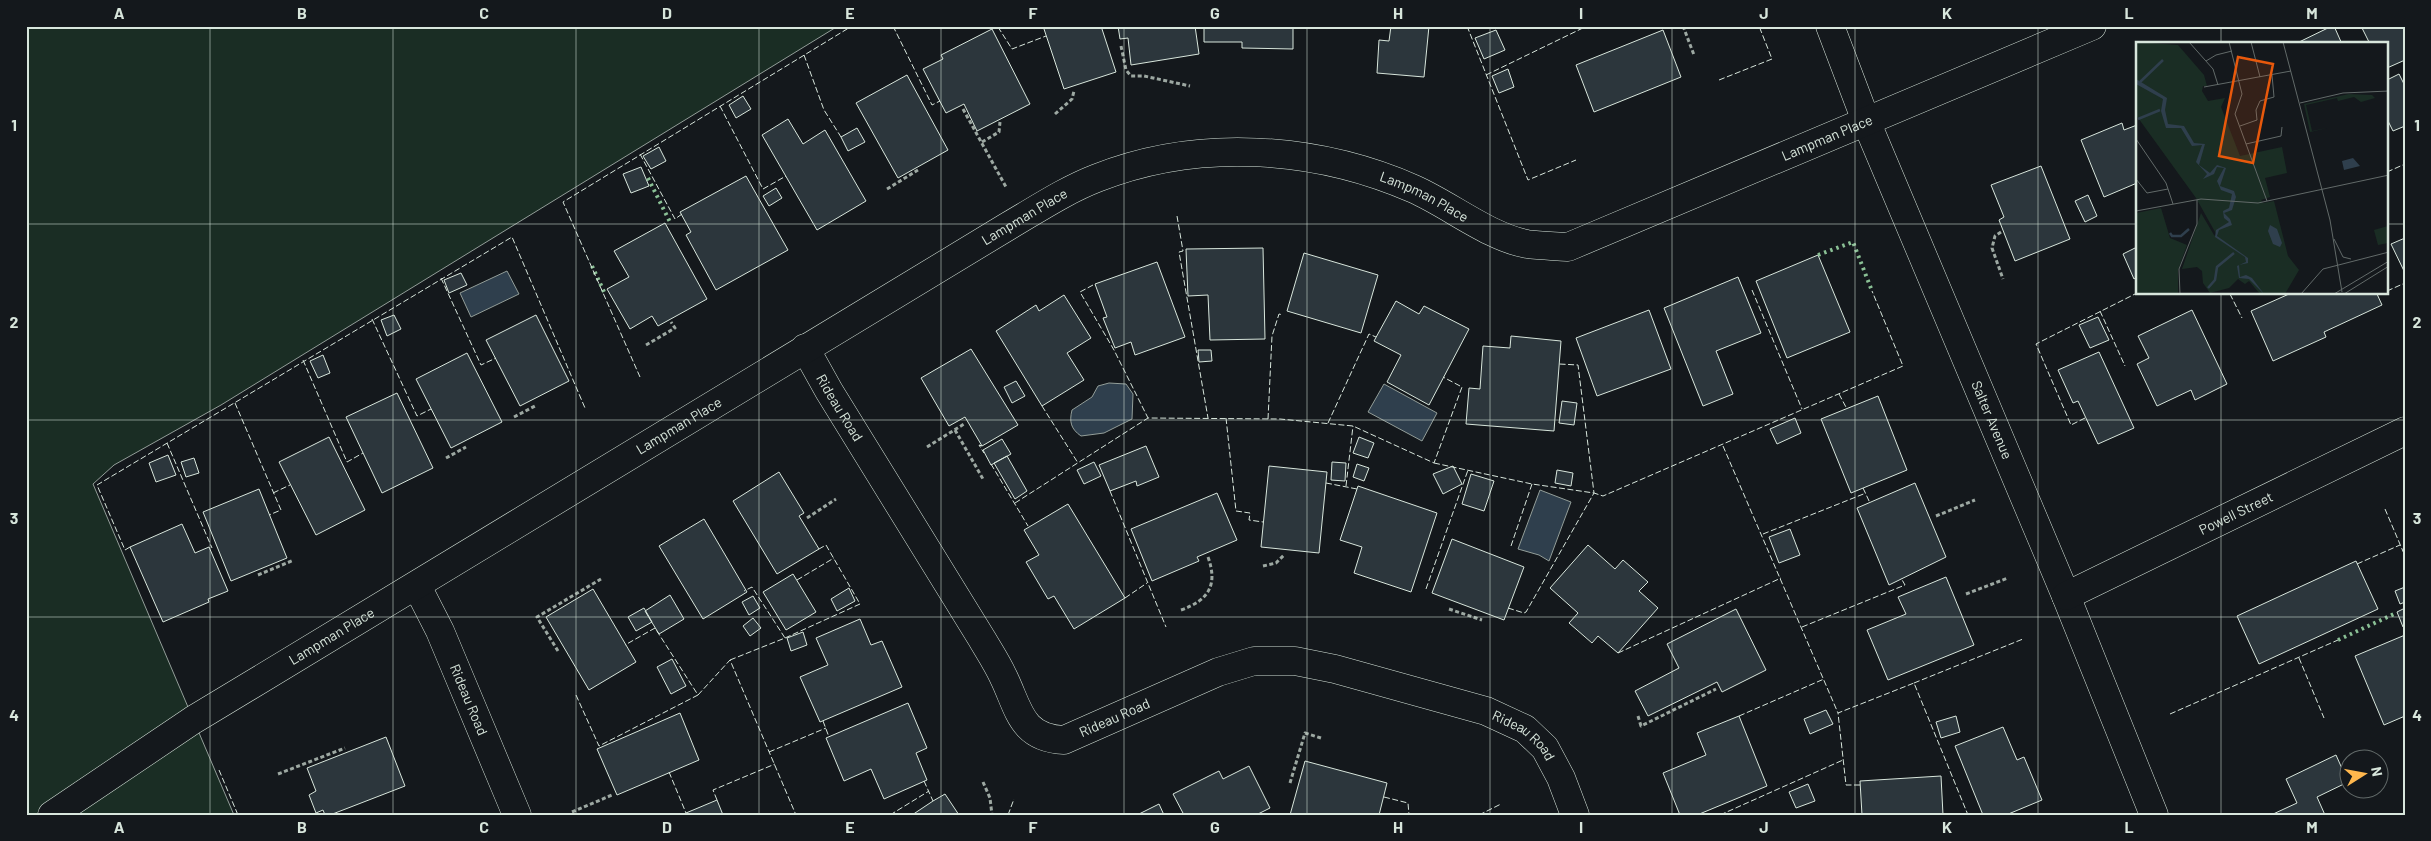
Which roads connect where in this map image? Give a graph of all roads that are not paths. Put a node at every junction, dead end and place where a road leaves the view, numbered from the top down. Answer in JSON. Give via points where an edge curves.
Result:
{"nodes":[{"id":1,"x":1830,"y":26,"type":"edge"},
{"id":2,"x":2092,"y":26,"type":"edge"},
{"id":3,"x":1866,"y":121,"type":"junction"},
{"id":4,"x":805,"y":348,"type":"junction"},
{"id":5,"x":2405,"y":431,"type":"edge"},
{"id":6,"x":417,"y":586,"type":"junction"},
{"id":7,"x":2066,"y":596,"type":"junction"},
{"id":8,"x":52,"y":815,"type":"edge"},
{"id":9,"x":517,"y":815,"type":"edge"},
{"id":10,"x":1575,"y":815,"type":"edge"},
{"id":11,"x":2154,"y":815,"type":"edge"}],
"edges":[{"from":1,"to":3,"type":"street","name":"Salter Avenue"},
{"from":2,"to":3,"type":"street","name":"Lampman Place"},
{"from":3,"to":4,"type":"street","name":"Lampman Place","via":[[1568,247],[1526,244],[1494,232],[1415,189],[1371,172],[1313,158],[1281,152],[1164,159],[1128,167],[1067,191]]},
{"from":3,"to":7,"type":"street","name":"Salter Avenue"},
{"from":4,"to":6,"type":"street","name":"Lampman Place"},
{"from":4,"to":10,"type":"street","name":"Rideau Road","via":[[1004,676],[1019,714],[1028,727],[1041,736],[1064,740],[1218,672],[1254,661],[1295,661],[1336,669],[1486,712],[1525,729],[1545,748]]},
{"from":5,"to":7,"type":"street","name":"Powell Street"},
{"from":6,"to":8,"type":"street","name":"Lampman Place","via":[[194,720]]},
{"from":6,"to":9,"type":"street","name":"Rideau Road","via":[[440,631]]},
{"from":7,"to":11,"type":"street","name":"Salter Avenue"}]}
